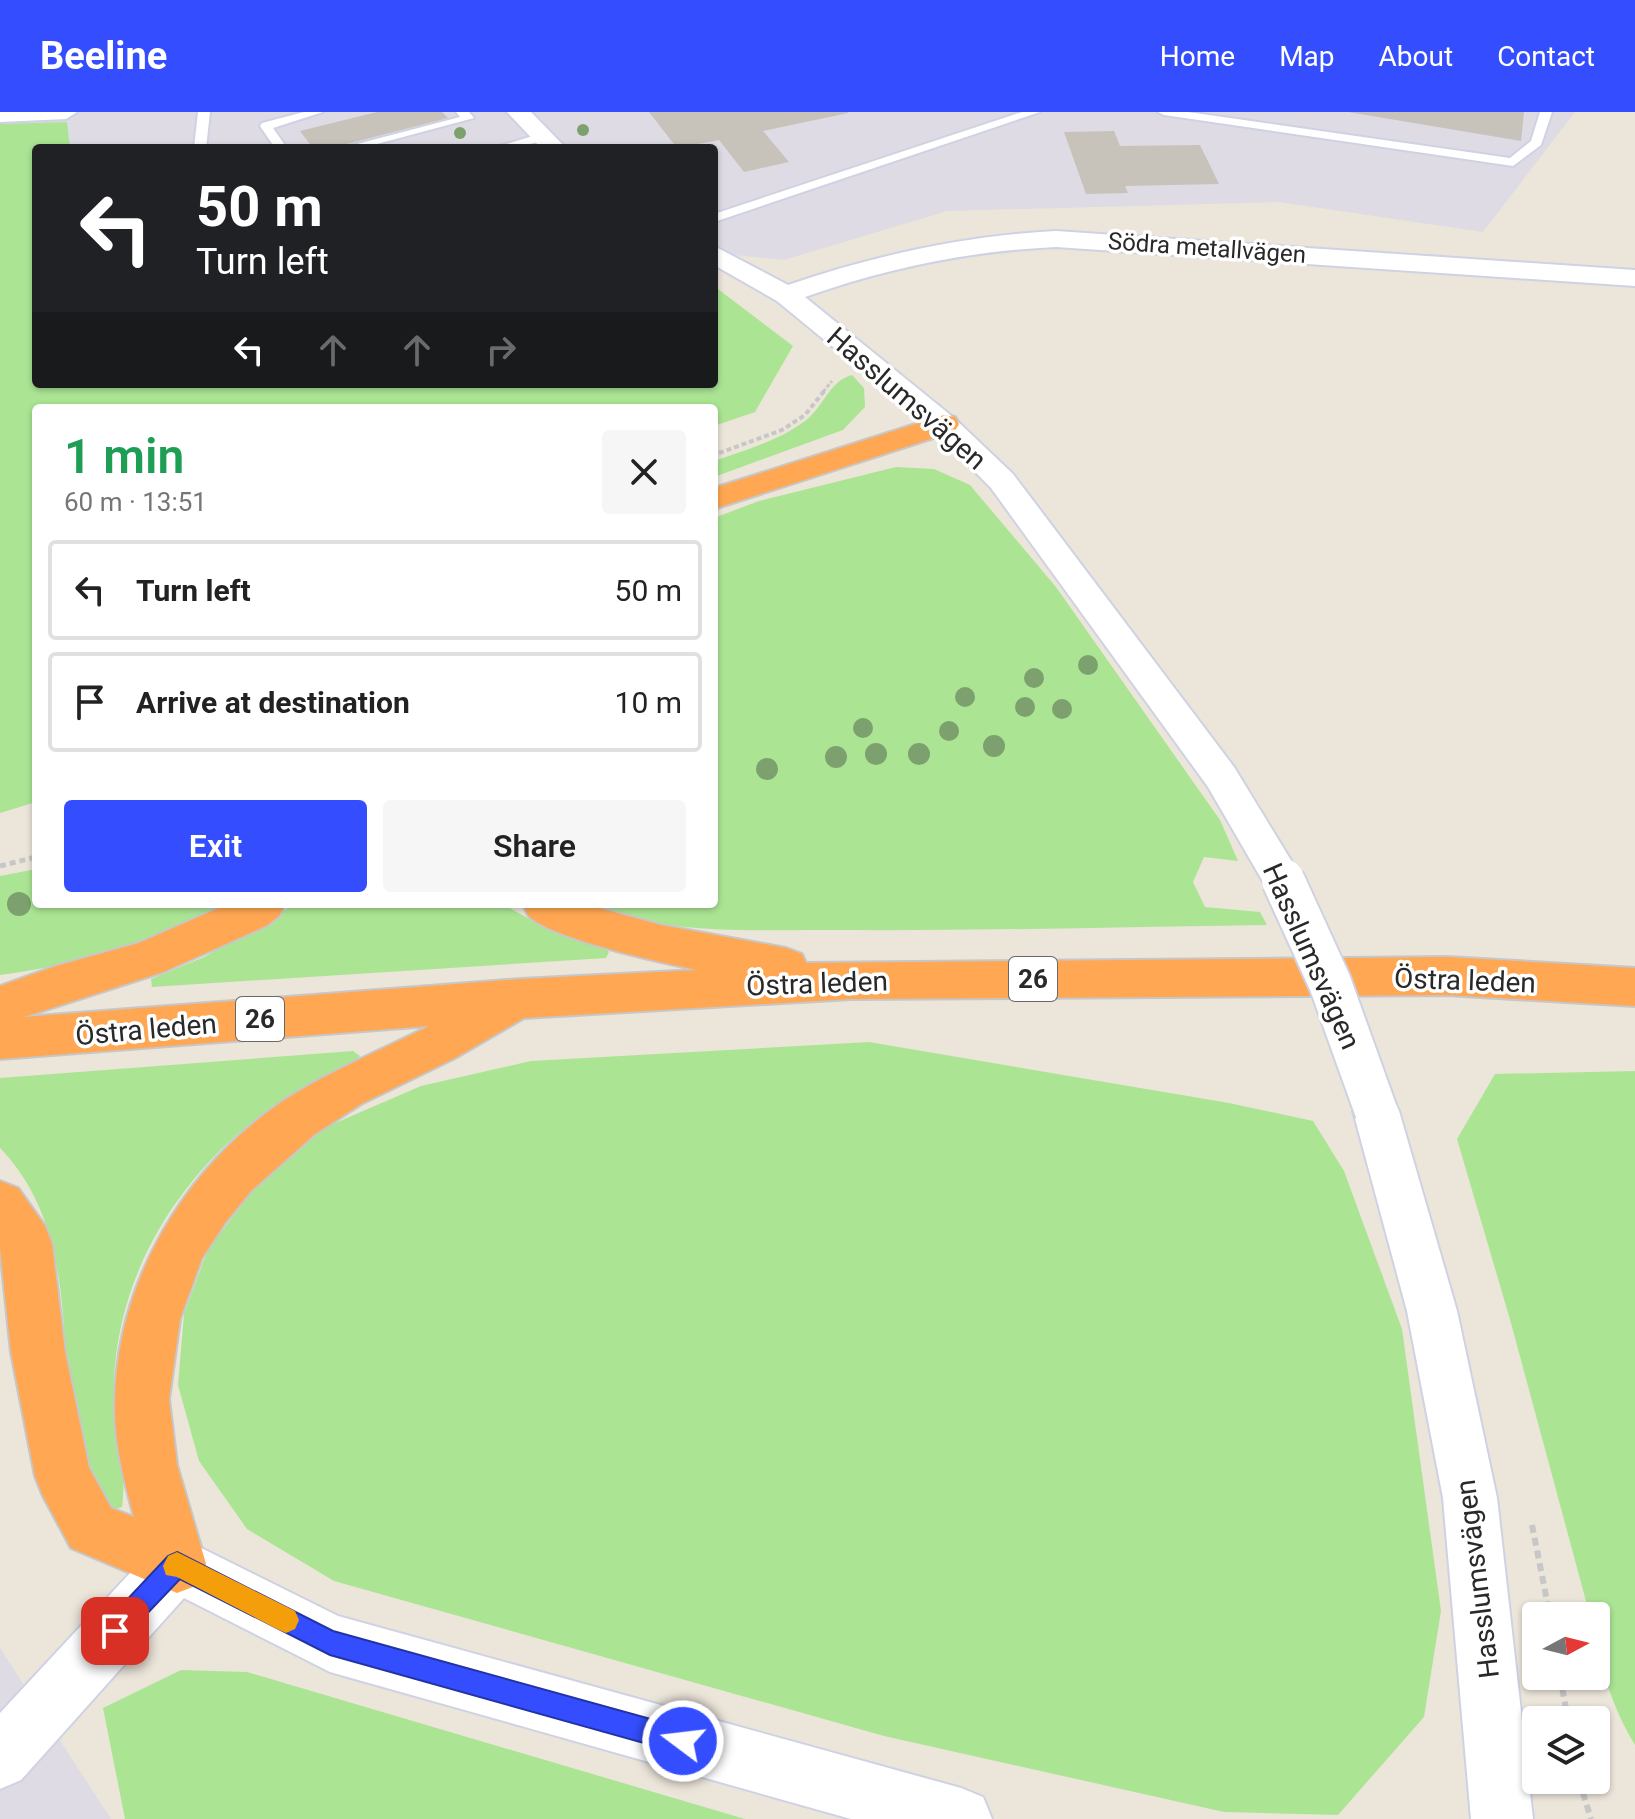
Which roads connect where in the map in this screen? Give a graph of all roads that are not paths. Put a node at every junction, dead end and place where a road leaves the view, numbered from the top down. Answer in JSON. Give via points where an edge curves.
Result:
{"nodes":[{"id":1,"x":66,"y":112,"type":"edge"},
{"id":2,"x":204,"y":112,"type":"edge"},
{"id":3,"x":317,"y":112,"type":"edge"},
{"id":4,"x":462,"y":112,"type":"edge"},
{"id":5,"x":518,"y":112,"type":"edge"},
{"id":6,"x":1034,"y":112,"type":"edge"},
{"id":7,"x":1164,"y":112,"type":"edge"},
{"id":8,"x":1546,"y":112,"type":"edge"},
{"id":9,"x":0,"y":115,"type":"edge"},
{"id":10,"x":548,"y":142,"type":"edge"},
{"id":11,"x":200,"y":144,"type":"edge"},
{"id":12,"x":278,"y":144,"type":"edge"},
{"id":13,"x":364,"y":144,"type":"edge"},
{"id":14,"x":718,"y":217,"type":"edge"},
{"id":15,"x":718,"y":256,"type":"edge"},
{"id":16,"x":1635,"y":278,"type":"edge"},
{"id":17,"x":786,"y":295,"type":"junction"},
{"id":18,"x":944,"y":424,"type":"junction"},
{"id":19,"x":718,"y":498,"type":"edge"},
{"id":20,"x":258,"y":908,"type":"edge"},
{"id":21,"x":551,"y":908,"type":"edge"},
{"id":22,"x":851,"y":980,"type":"junction"},
{"id":23,"x":1635,"y":987,"type":"edge"},
{"id":24,"x":521,"y":999,"type":"junction"},
{"id":25,"x":0,"y":1006,"type":"edge"},
{"id":26,"x":0,"y":1039,"type":"edge"},
{"id":27,"x":0,"y":1205,"type":"edge"},
{"id":28,"x":177,"y":1564,"type":"junction"},
{"id":29,"x":0,"y":1759,"type":"edge"},
{"id":30,"x":961,"y":1819,"type":"edge"},
{"id":31,"x":1502,"y":1819,"type":"edge"}],
"edges":[{"from":1,"to":9,"type":"street"},
{"from":2,"to":11,"type":"lane"},
{"from":3,"to":12,"type":"lane","via":[[266,126]]},
{"from":4,"to":13,"type":"lane","via":[[468,118]]},
{"from":5,"to":10,"type":"street"},
{"from":6,"to":14,"type":"lane"},
{"from":7,"to":8,"type":"lane","via":[[1513,162],[1537,142]]},
{"from":15,"to":17,"type":"street","name":"Hasslumsvägen"},
{"from":16,"to":17,"type":"street","name":"Södra metallvägen","via":[[1043,239],[918,255]]},
{"from":17,"to":18,"type":"street","name":"Hasslumsvägen"},
{"from":18,"to":19,"type":"highway"},
{"from":18,"to":31,"type":"street","name":"Hasslumsvägen","bridge":true,"via":[[1014,476],[1221,777],[1283,880],[1330,983],[1376,1111],[1432,1311],[1470,1498]]},
{"from":20,"to":25,"type":"highway","via":[[147,959]]},
{"from":21,"to":22,"type":"highway","via":[[623,933]]},
{"from":22,"to":23,"type":"highway","name":"Östra leden","number":"26","via":[[1447,976]]},
{"from":22,"to":24,"type":"highway","name":"Östra leden","number":"26"},
{"from":24,"to":26,"type":"highway","name":"Östra leden","number":"26"},
{"from":24,"to":28,"type":"highway","via":[[336,1093],[283,1129],[244,1161],[210,1201],[172,1261],[150,1327],[142,1404],[154,1490]]},
{"from":27,"to":28,"type":"highway","via":[[27,1244],[38,1352],[63,1476],[91,1528]]},
{"from":28,"to":29,"type":"street"},
{"from":28,"to":30,"type":"street","via":[[330,1643]]}]}
